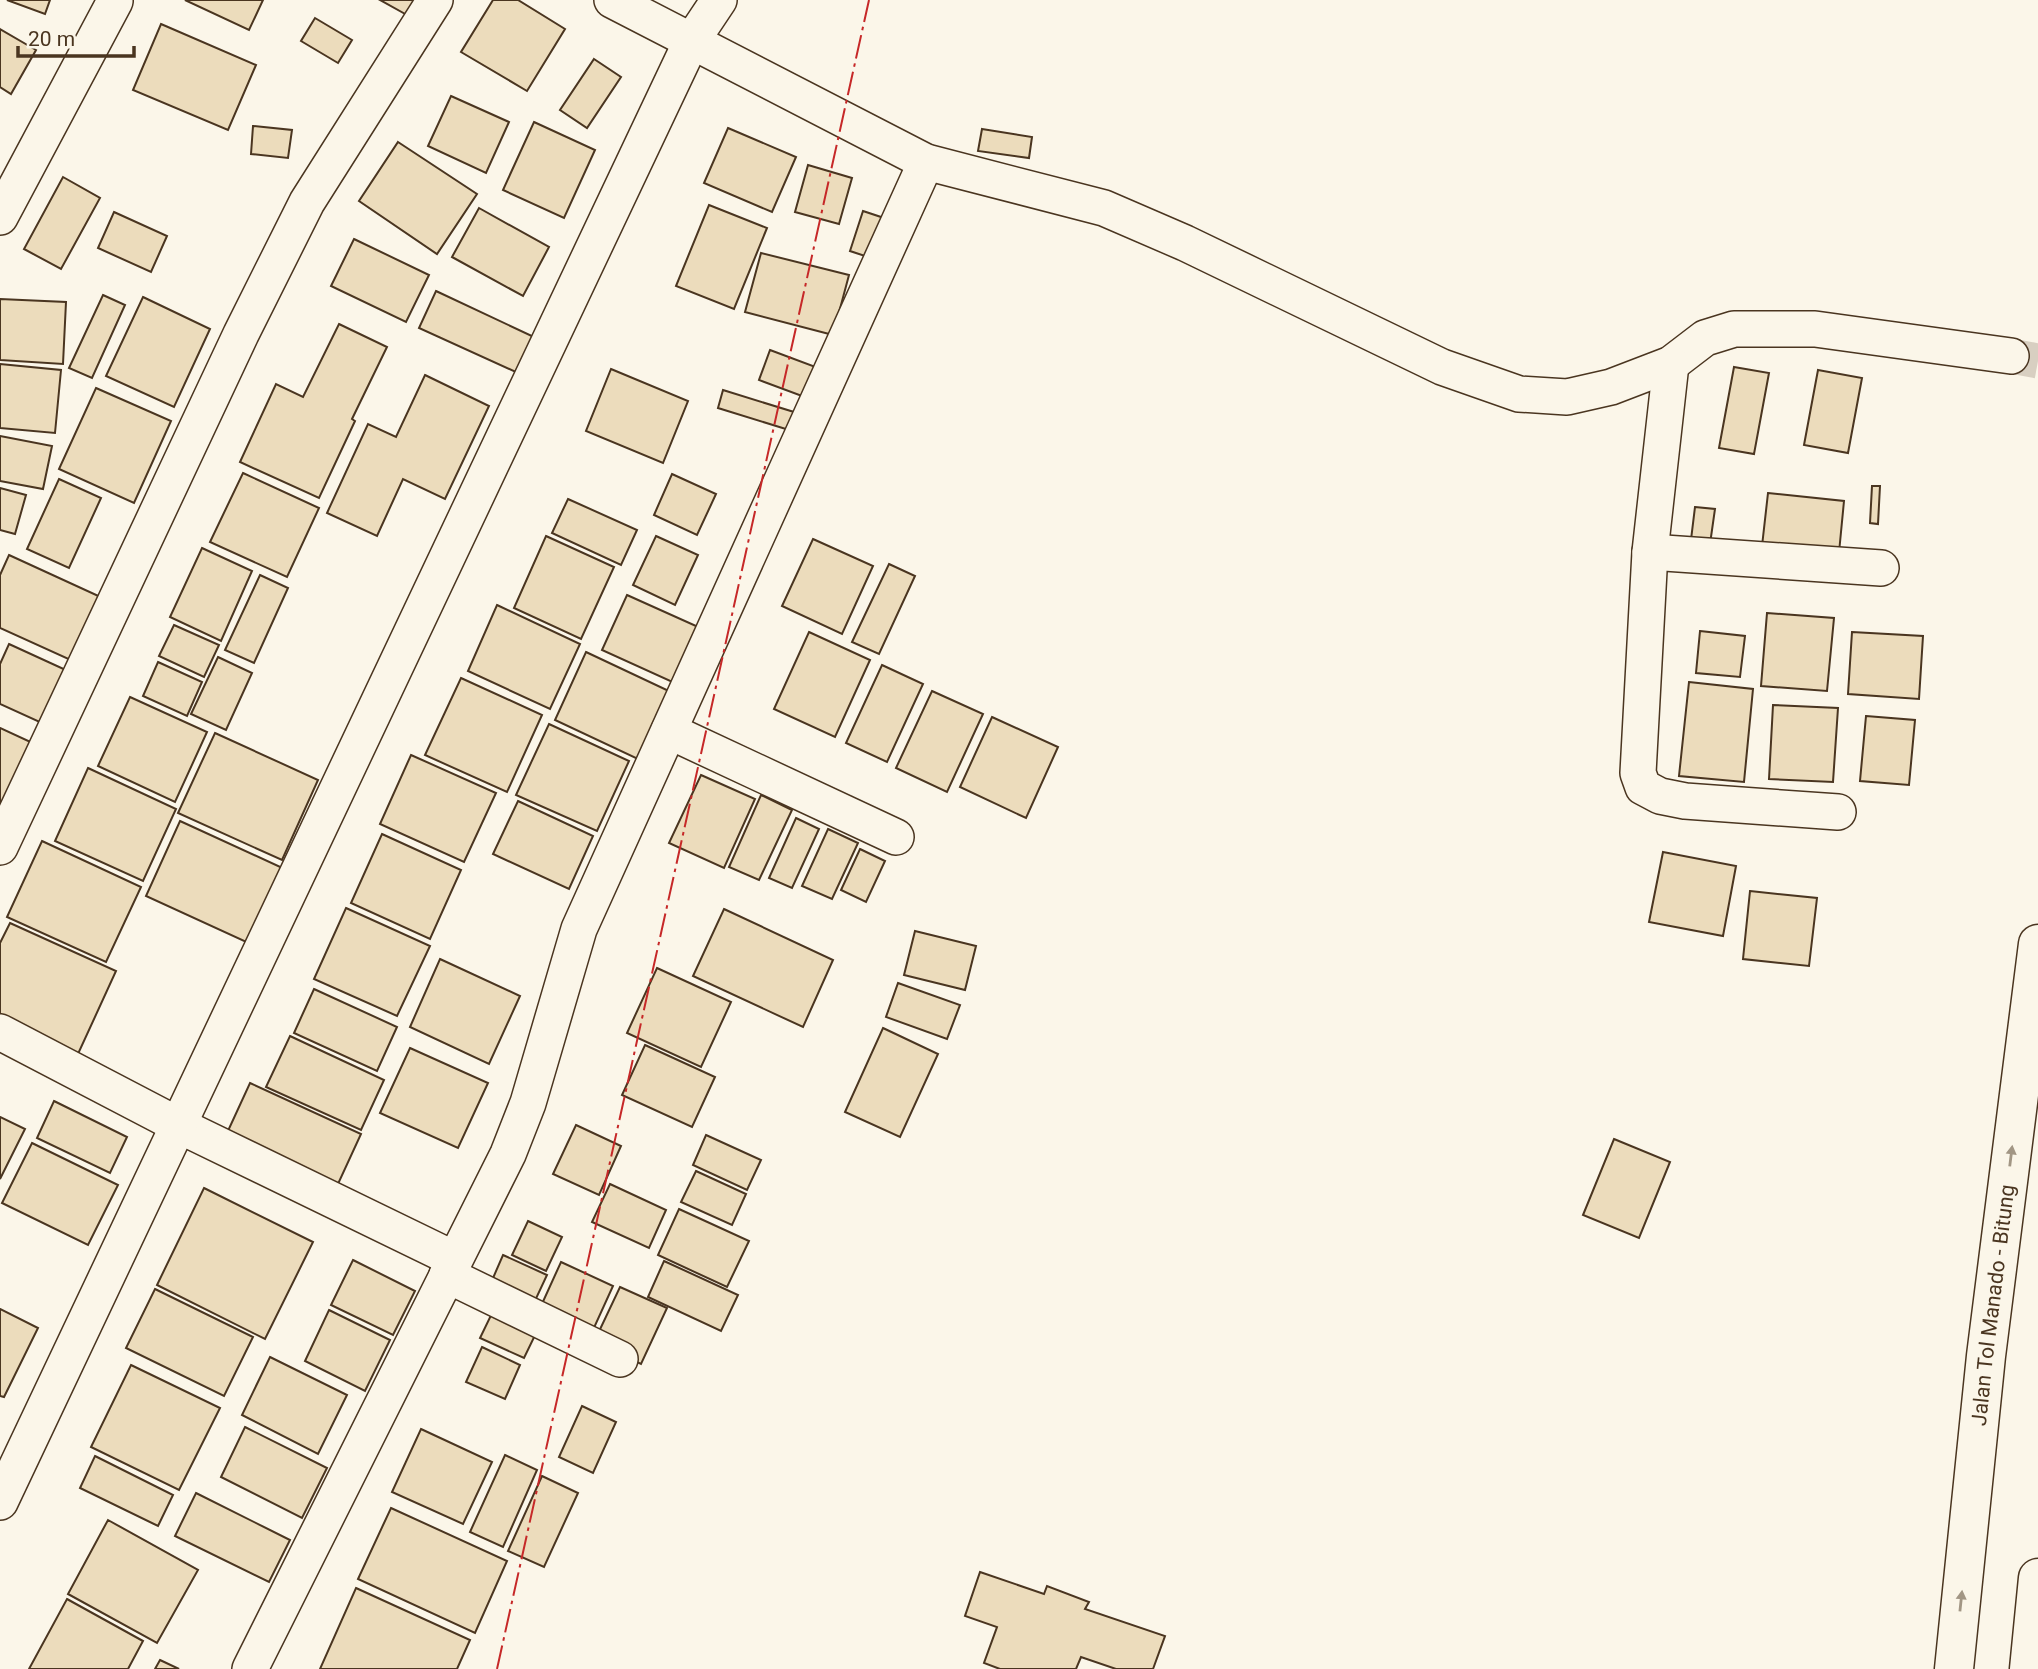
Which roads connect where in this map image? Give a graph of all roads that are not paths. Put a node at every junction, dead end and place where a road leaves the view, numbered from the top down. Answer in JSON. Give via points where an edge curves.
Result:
{"nodes":[{"id":1,"x":435,"y":0,"type":"edge"},
{"id":2,"x":612,"y":0,"type":"edge"},
{"id":3,"x":719,"y":0,"type":"edge"},
{"id":4,"x":115,"y":1,"type":"edge"},
{"id":5,"x":691,"y":42,"type":"junction"},
{"id":6,"x":926,"y":162,"type":"junction"},
{"id":7,"x":0,"y":217,"type":"edge"},
{"id":8,"x":2011,"y":356,"type":"tunnel mouth"},
{"id":9,"x":1671,"y":364,"type":"junction"},
{"id":10,"x":1650,"y":552,"type":"junction"},
{"id":11,"x":1881,"y":568,"type":"dead end"},
{"id":12,"x":668,"y":731,"type":"junction"},
{"id":13,"x":1838,"y":812,"type":"dead end"},
{"id":14,"x":896,"y":837,"type":"dead end"},
{"id":15,"x":0,"y":847,"type":"edge"},
{"id":16,"x":2038,"y":944,"type":"edge"},
{"id":17,"x":0,"y":1032,"type":"edge"},
{"id":18,"x":180,"y":1126,"type":"junction"},
{"id":19,"x":451,"y":1267,"type":"junction"},
{"id":20,"x":620,"y":1359,"type":"dead end"},
{"id":21,"x":0,"y":1502,"type":"edge"},
{"id":22,"x":2038,"y":1578,"type":"edge"},
{"id":23,"x":250,"y":1669,"type":"edge"},
{"id":24,"x":1954,"y":1669,"type":"edge"},
{"id":25,"x":2029,"y":1669,"type":"edge"}],
"edges":[{"from":1,"to":15,"type":"street","via":[[307,202]]},
{"from":2,"to":5,"type":"street"},
{"from":3,"to":5,"type":"street"},
{"from":4,"to":7,"type":"street"},
{"from":5,"to":6,"type":"street"},
{"from":5,"to":18,"type":"street"},
{"from":6,"to":9,"type":"street","via":[[1104,208],[1442,367],[1519,394],[1567,397],[1611,387]]},
{"from":6,"to":12,"type":"street"},
{"from":8,"to":9,"type":"street","via":[[1815,329],[1734,329],[1704,338]]},
{"from":9,"to":10,"type":"street"},
{"from":10,"to":11,"type":"street"},
{"from":10,"to":13,"type":"street","via":[[1638,773],[1643,787],[1685,801]]},
{"from":12,"to":14,"type":"street"},
{"from":12,"to":19,"type":"street","via":[[579,929],[528,1103],[508,1154]]},
{"from":24,"to":16,"type":"highway","name":"Jalan Tol Manado - Bitung","one_way":true,"via":[[1986,1356]]},
{"from":17,"to":18,"type":"street"},
{"from":18,"to":19,"type":"street"},
{"from":18,"to":21,"type":"street"},
{"from":19,"to":20,"type":"street"},
{"from":19,"to":23,"type":"street"},
{"from":22,"to":25,"type":"highway"}]}
